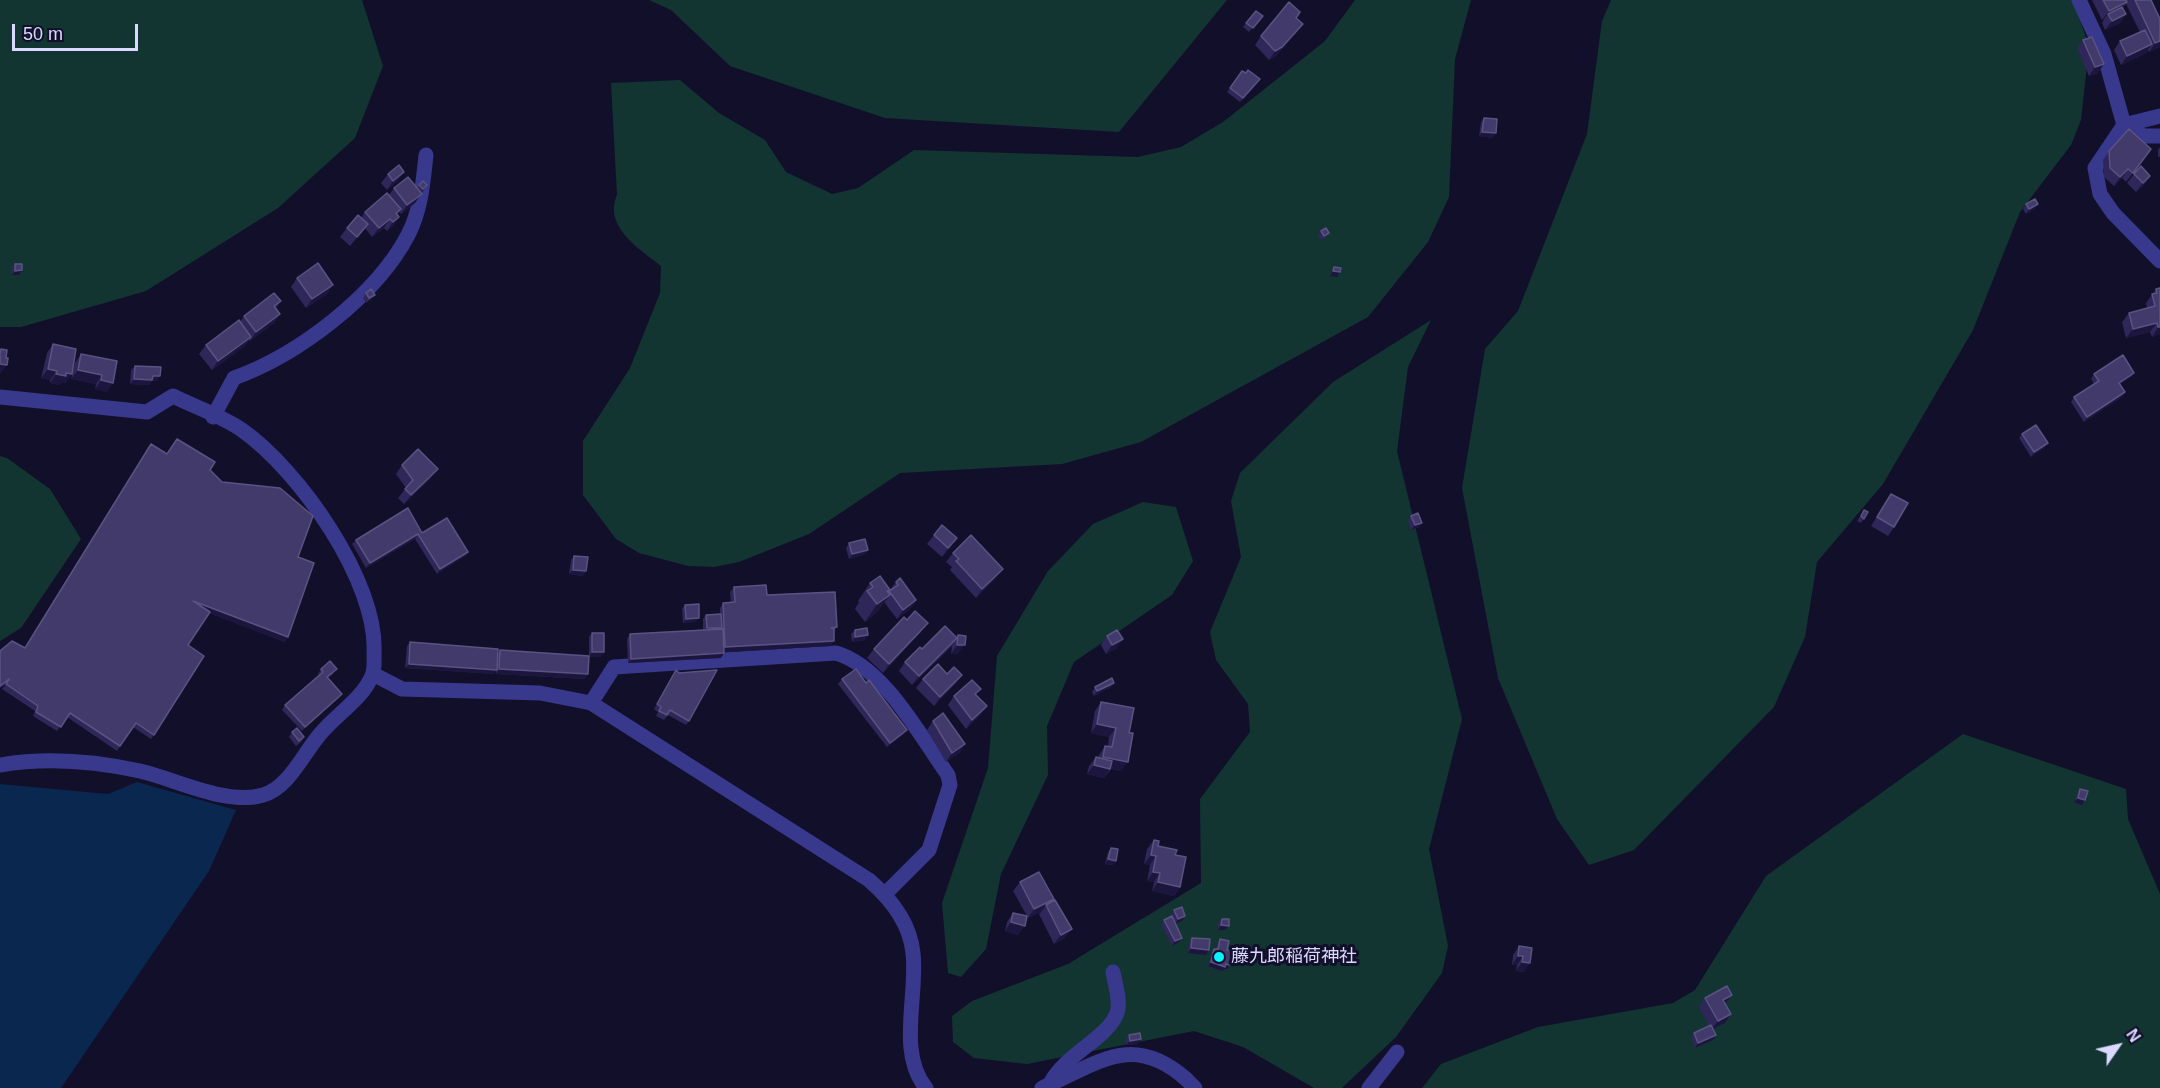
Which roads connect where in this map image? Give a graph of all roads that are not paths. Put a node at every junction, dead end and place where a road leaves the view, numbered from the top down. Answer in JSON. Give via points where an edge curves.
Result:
{"nodes":[{"id":1,"x":2079,"y":0,"type":"edge"},
{"id":2,"x":2160,"y":116,"type":"edge"},
{"id":3,"x":2124,"y":125,"type":"junction"},
{"id":4,"x":2160,"y":136,"type":"edge"},
{"id":5,"x":426,"y":155,"type":"dead end"},
{"id":6,"x":2160,"y":261,"type":"edge"},
{"id":7,"x":0,"y":397,"type":"edge"},
{"id":8,"x":213,"y":417,"type":"junction"},
{"id":9,"x":373,"y":674,"type":"junction"},
{"id":10,"x":591,"y":703,"type":"junction"},
{"id":11,"x":0,"y":765,"type":"edge"},
{"id":12,"x":885,"y":894,"type":"junction"},
{"id":13,"x":1113,"y":972,"type":"dead end"},
{"id":14,"x":1397,"y":1052,"type":"dead end"},
{"id":15,"x":1191,"y":1084,"type":"edge"},
{"id":16,"x":1046,"y":1086,"type":"edge"},
{"id":17,"x":926,"y":1088,"type":"edge"},
{"id":18,"x":1369,"y":1088,"type":"edge"}],
"edges":[{"from":1,"to":3,"type":"street","via":[[2104,54]]},
{"from":2,"to":3,"type":"street"},
{"from":3,"to":4,"type":"street","via":[[2144,136]]},
{"from":3,"to":6,"type":"street","via":[[2095,168],[2100,194],[2112,213]]},
{"from":5,"to":8,"type":"street","via":[[422,197],[408,235],[374,283],[341,314],[262,368],[234,378]]},
{"from":7,"to":8,"type":"street","via":[[147,412],[173,396]]},
{"from":8,"to":9,"type":"street","via":[[241,429],[282,464],[313,504],[362,585],[375,632]]},
{"from":9,"to":10,"type":"street","via":[[402,689],[540,693]]},
{"from":9,"to":11,"type":"street","via":[[292,771],[264,795],[224,795],[110,766],[30,759]]},
{"from":10,"to":12,"type":"street"},
{"from":10,"to":12,"type":"street","via":[[614,667],[836,653],[851,658],[883,684],[948,775],[950,785],[929,850]]},
{"from":12,"to":17,"type":"street","via":[[902,921],[913,951],[911,1038],[914,1061]]},
{"from":13,"to":16,"type":"street","via":[[1118,1012],[1111,1024],[1067,1061]]},
{"from":14,"to":18,"type":"street"},
{"from":15,"to":16,"type":"street","via":[[1169,1064],[1149,1055],[1129,1053]]}]}
